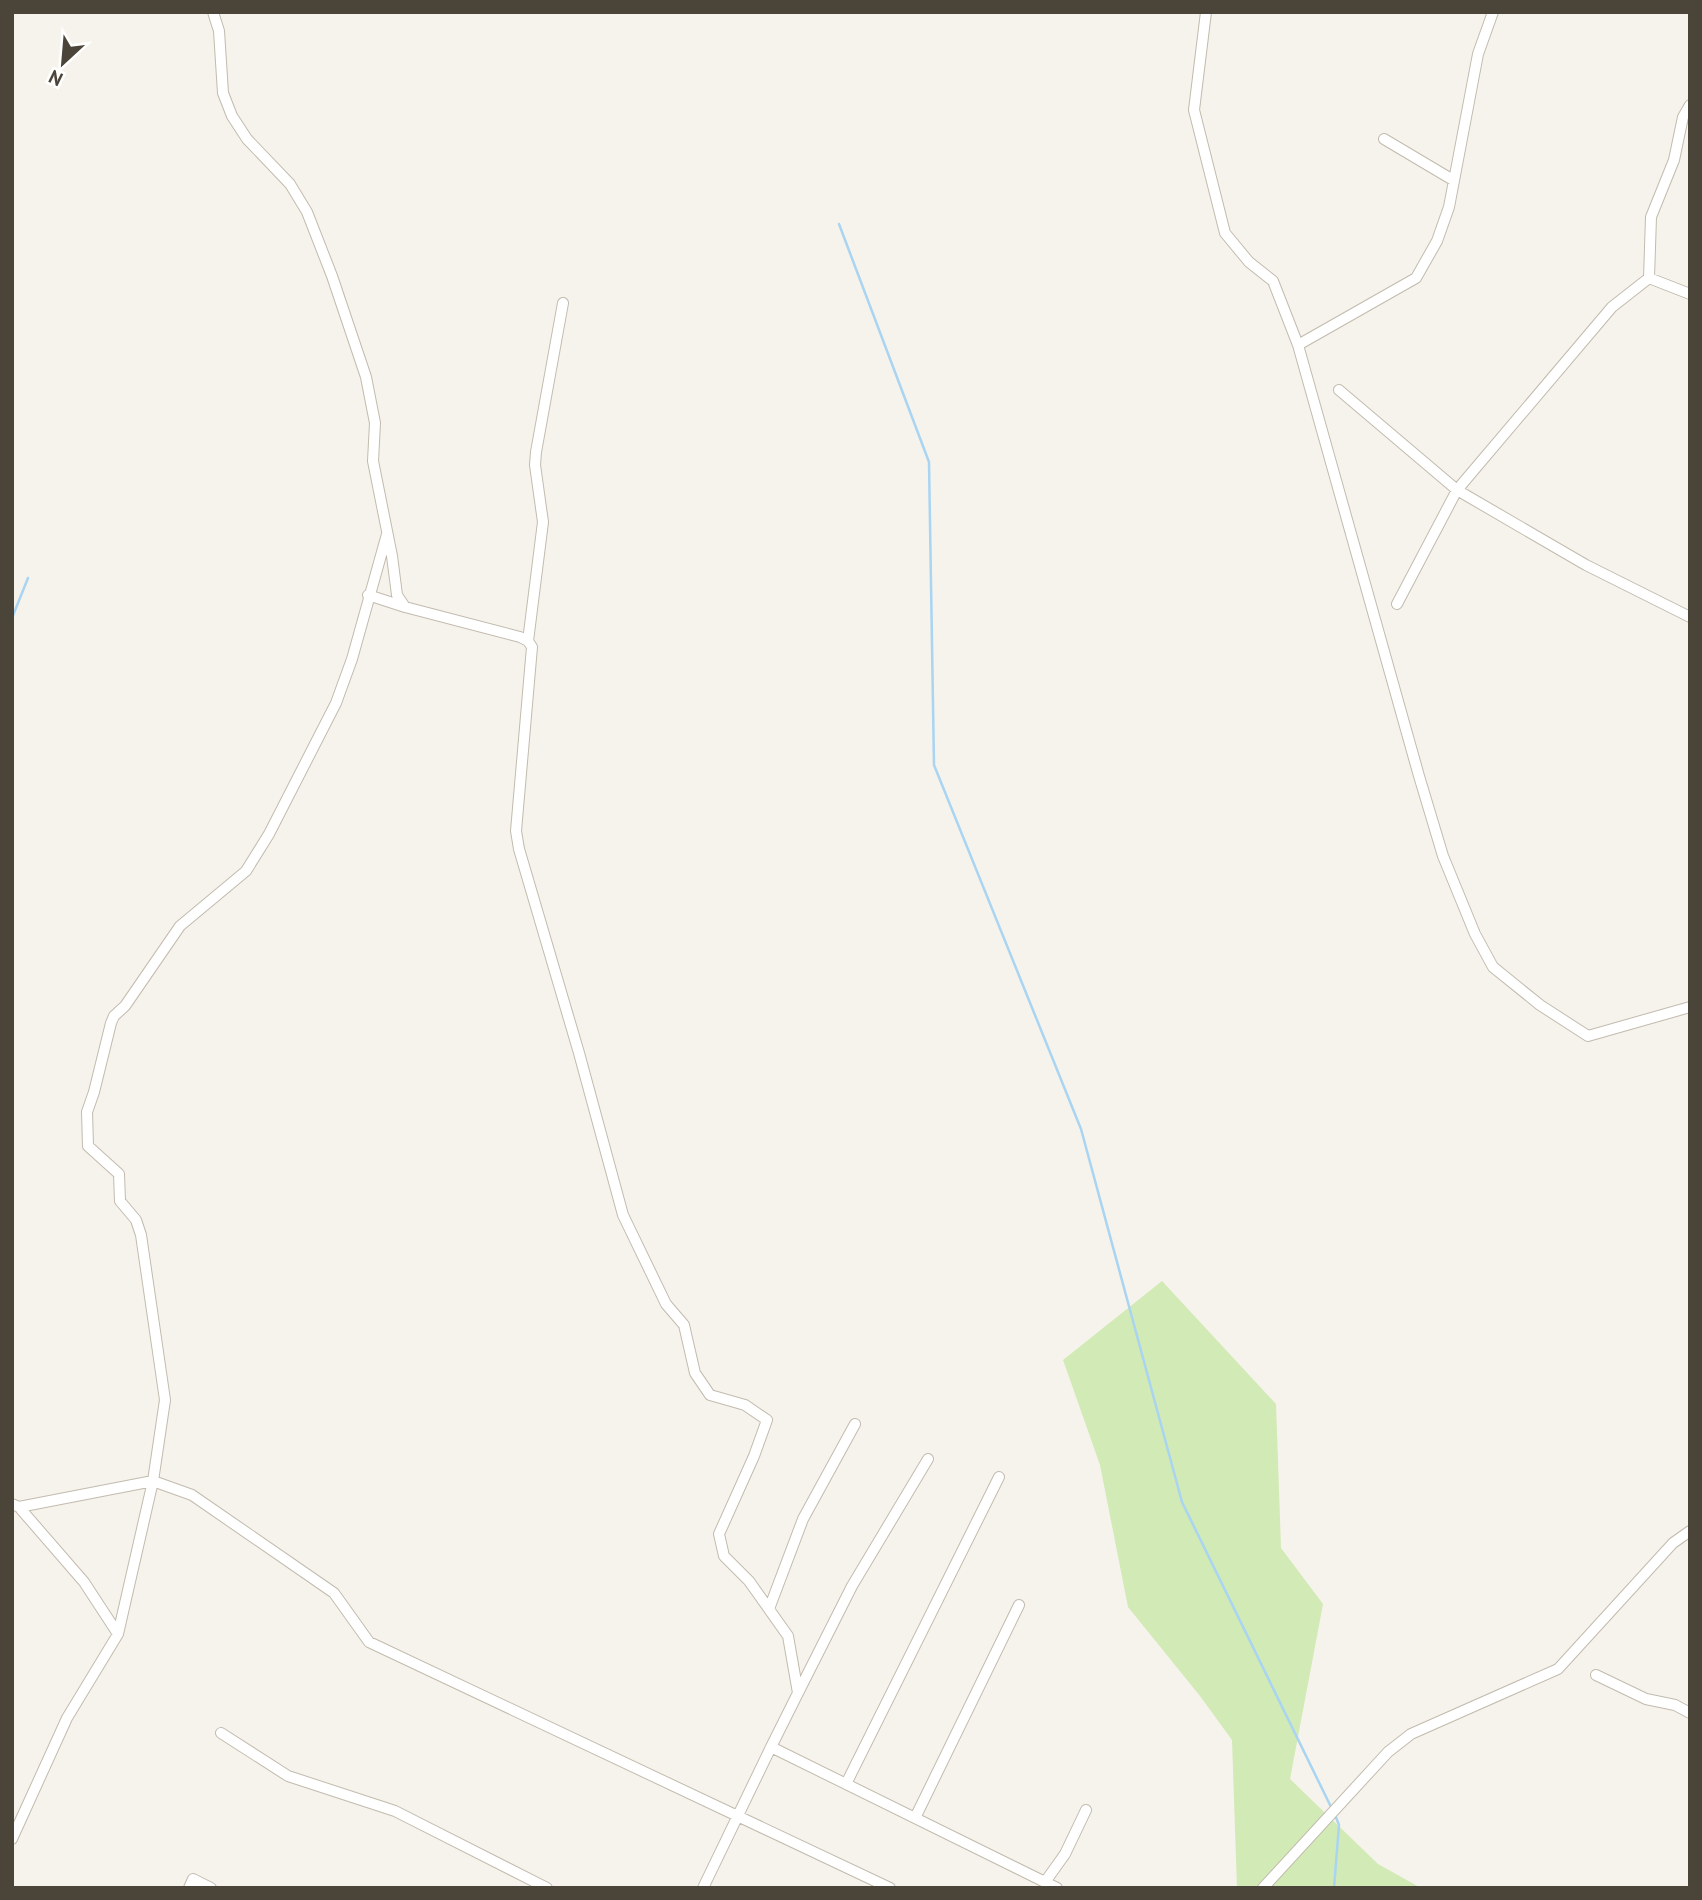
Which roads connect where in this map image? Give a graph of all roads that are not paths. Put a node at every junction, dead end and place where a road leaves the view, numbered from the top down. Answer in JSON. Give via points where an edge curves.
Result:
{"nodes":[{"id":1,"x":213,"y":12,"type":"edge"},
{"id":2,"x":1206,"y":12,"type":"edge"},
{"id":3,"x":1493,"y":12,"type":"edge"},
{"id":4,"x":1690,"y":105,"type":"edge"},
{"id":5,"x":1384,"y":139,"type":"dead end"},
{"id":6,"x":1453,"y":180,"type":"junction"},
{"id":7,"x":1649,"y":278,"type":"junction"},
{"id":8,"x":1690,"y":294,"type":"edge"},
{"id":9,"x":563,"y":303,"type":"dead end"},
{"id":10,"x":1298,"y":345,"type":"junction"},
{"id":11,"x":1339,"y":390,"type":"dead end"},
{"id":12,"x":1457,"y":490,"type":"junction"},
{"id":13,"x":387,"y":532,"type":"junction"},
{"id":14,"x":368,"y":595,"type":"junction"},
{"id":15,"x":1397,"y":604,"type":"dead end"},
{"id":16,"x":405,"y":607,"type":"junction"},
{"id":17,"x":1690,"y":618,"type":"edge"},
{"id":18,"x":528,"y":640,"type":"junction"},
{"id":19,"x":1690,"y":1007,"type":"edge"},
{"id":20,"x":855,"y":1424,"type":"dead end"},
{"id":21,"x":928,"y":1459,"type":"dead end"},
{"id":22,"x":999,"y":1477,"type":"dead end"},
{"id":23,"x":153,"y":1480,"type":"junction"},
{"id":24,"x":16,"y":1505,"type":"edge"},
{"id":25,"x":1690,"y":1531,"type":"edge"},
{"id":26,"x":1019,"y":1605,"type":"dead end"},
{"id":27,"x":769,"y":1609,"type":"junction"},
{"id":28,"x":118,"y":1634,"type":"junction"},
{"id":29,"x":1596,"y":1675,"type":"dead end"},
{"id":30,"x":798,"y":1693,"type":"junction"},
{"id":31,"x":1690,"y":1713,"type":"edge"},
{"id":32,"x":221,"y":1733,"type":"dead end"},
{"id":33,"x":771,"y":1747,"type":"junction"},
{"id":34,"x":846,"y":1784,"type":"junction"},
{"id":35,"x":1086,"y":1810,"type":"dead end"},
{"id":36,"x":737,"y":1814,"type":"junction"},
{"id":37,"x":915,"y":1818,"type":"junction"},
{"id":38,"x":12,"y":1839,"type":"edge"},
{"id":39,"x":1045,"y":1882,"type":"junction"},
{"id":40,"x":704,"y":1887,"type":"edge"},
{"id":41,"x":189,"y":1888,"type":"edge"},
{"id":42,"x":211,"y":1888,"type":"edge"},
{"id":43,"x":547,"y":1888,"type":"edge"},
{"id":44,"x":890,"y":1888,"type":"edge"},
{"id":45,"x":1057,"y":1888,"type":"edge"},
{"id":46,"x":1263,"y":1888,"type":"edge"}],
"edges":[{"from":1,"to":13,"type":"street","via":[[219,31],[223,93],[232,116],[301,202],[345,314],[366,377],[375,423],[373,461]]},
{"from":2,"to":10,"type":"street","via":[[1194,110],[1225,233],[1249,262],[1273,281]]},
{"from":3,"to":6,"type":"street","via":[[1478,54]]},
{"from":4,"to":7,"type":"street","via":[[1651,216]]},
{"from":5,"to":6,"type":"street"},
{"from":6,"to":10,"type":"street","via":[[1437,241],[1416,278]]},
{"from":7,"to":8,"type":"street"},
{"from":7,"to":12,"type":"street","via":[[1612,307]]},
{"from":9,"to":18,"type":"street","via":[[537,452],[542,522]]},
{"from":10,"to":19,"type":"street","via":[[1443,856],[1493,967],[1540,1005],[1588,1035]]},
{"from":11,"to":12,"type":"street"},
{"from":12,"to":15,"type":"street"},
{"from":12,"to":17,"type":"street","via":[[1586,565]]},
{"from":13,"to":14,"type":"street"},
{"from":13,"to":16,"type":"street","via":[[397,595]]},
{"from":14,"to":16,"type":"street"},
{"from":14,"to":23,"type":"street","via":[[336,703],[269,834],[246,871],[180,926],[114,1016],[87,1112],[88,1146],[119,1174],[120,1201],[136,1220],[141,1235],[165,1399]]},
{"from":16,"to":18,"type":"street"},
{"from":18,"to":27,"type":"street","via":[[532,665],[516,831],[519,849],[623,1215],[666,1304],[684,1325],[695,1373],[710,1395],[745,1405],[767,1420],[719,1534],[724,1556]]},
{"from":20,"to":27,"type":"street","via":[[803,1519]]},
{"from":21,"to":30,"type":"street","via":[[852,1586]]},
{"from":22,"to":34,"type":"street"},
{"from":23,"to":24,"type":"street"},
{"from":23,"to":28,"type":"street"},
{"from":23,"to":36,"type":"street","via":[[192,1495],[334,1593],[369,1642]]},
{"from":24,"to":28,"type":"street","via":[[84,1582]]},
{"from":25,"to":46,"type":"street","via":[[1673,1543],[1558,1669],[1410,1734],[1388,1752]]},
{"from":26,"to":37,"type":"street"},
{"from":27,"to":30,"type":"street","via":[[788,1636]]},
{"from":28,"to":38,"type":"street","via":[[67,1718]]},
{"from":29,"to":31,"type":"street","via":[[1646,1699]]},
{"from":30,"to":33,"type":"street"},
{"from":32,"to":43,"type":"street","via":[[288,1776],[395,1811]]},
{"from":33,"to":34,"type":"street"},
{"from":33,"to":36,"type":"street"},
{"from":34,"to":37,"type":"street"},
{"from":35,"to":39,"type":"street","via":[[1065,1854]]},
{"from":36,"to":40,"type":"street"},
{"from":36,"to":44,"type":"street"},
{"from":37,"to":39,"type":"street"},
{"from":39,"to":45,"type":"street"},
{"from":41,"to":42,"type":"street","via":[[193,1879]]}]}
